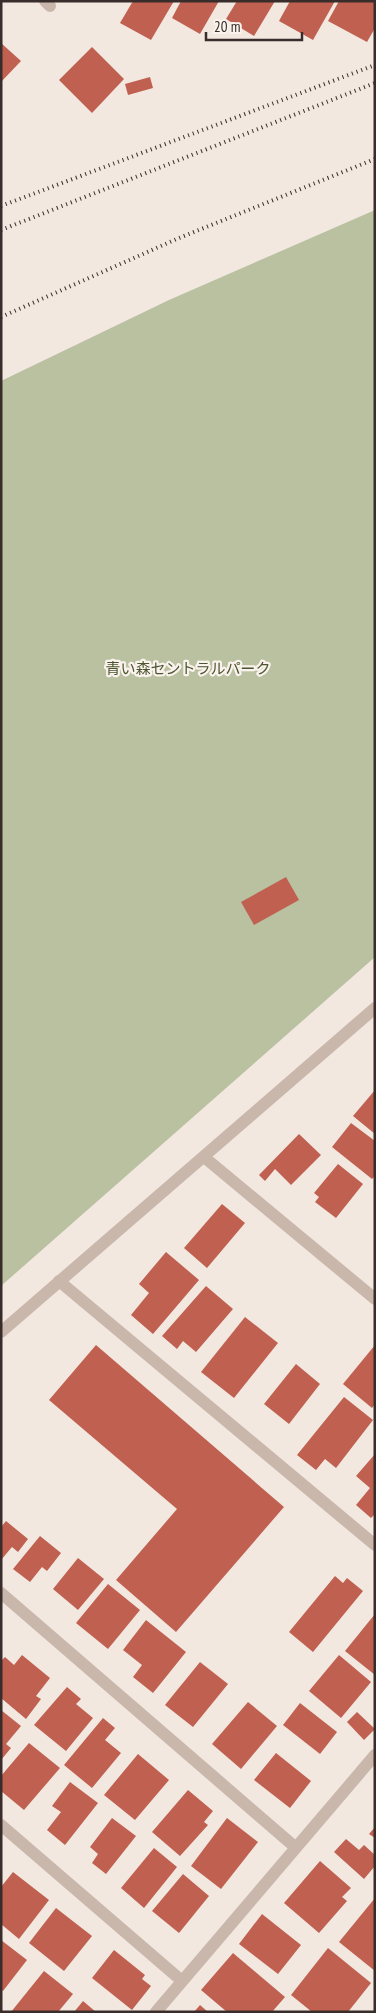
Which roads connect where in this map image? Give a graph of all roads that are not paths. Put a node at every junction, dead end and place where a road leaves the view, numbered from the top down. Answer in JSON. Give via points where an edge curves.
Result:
{"nodes":[{"id":1,"x":375,"y":1008,"type":"edge"},
{"id":2,"x":204,"y":1157,"type":"junction"},
{"id":3,"x":59,"y":1281,"type":"junction"},
{"id":4,"x":375,"y":1299,"type":"edge"},
{"id":5,"x":1,"y":1332,"type":"edge"},
{"id":6,"x":375,"y":1545,"type":"edge"},
{"id":7,"x":1,"y":1594,"type":"edge"},
{"id":8,"x":375,"y":1755,"type":"edge"},
{"id":9,"x":1,"y":1826,"type":"edge"},
{"id":10,"x":295,"y":1847,"type":"junction"},
{"id":11,"x":182,"y":1981,"type":"junction"},
{"id":12,"x":156,"y":2012,"type":"edge"}],
"edges":[{"from":1,"to":2,"type":"street"},
{"from":2,"to":3,"type":"street"},
{"from":2,"to":4,"type":"street"},
{"from":3,"to":5,"type":"street"},
{"from":3,"to":6,"type":"street"},
{"from":7,"to":10,"type":"street"},
{"from":8,"to":10,"type":"street"},
{"from":9,"to":11,"type":"street"},
{"from":10,"to":11,"type":"street"},
{"from":11,"to":12,"type":"street"}]}
